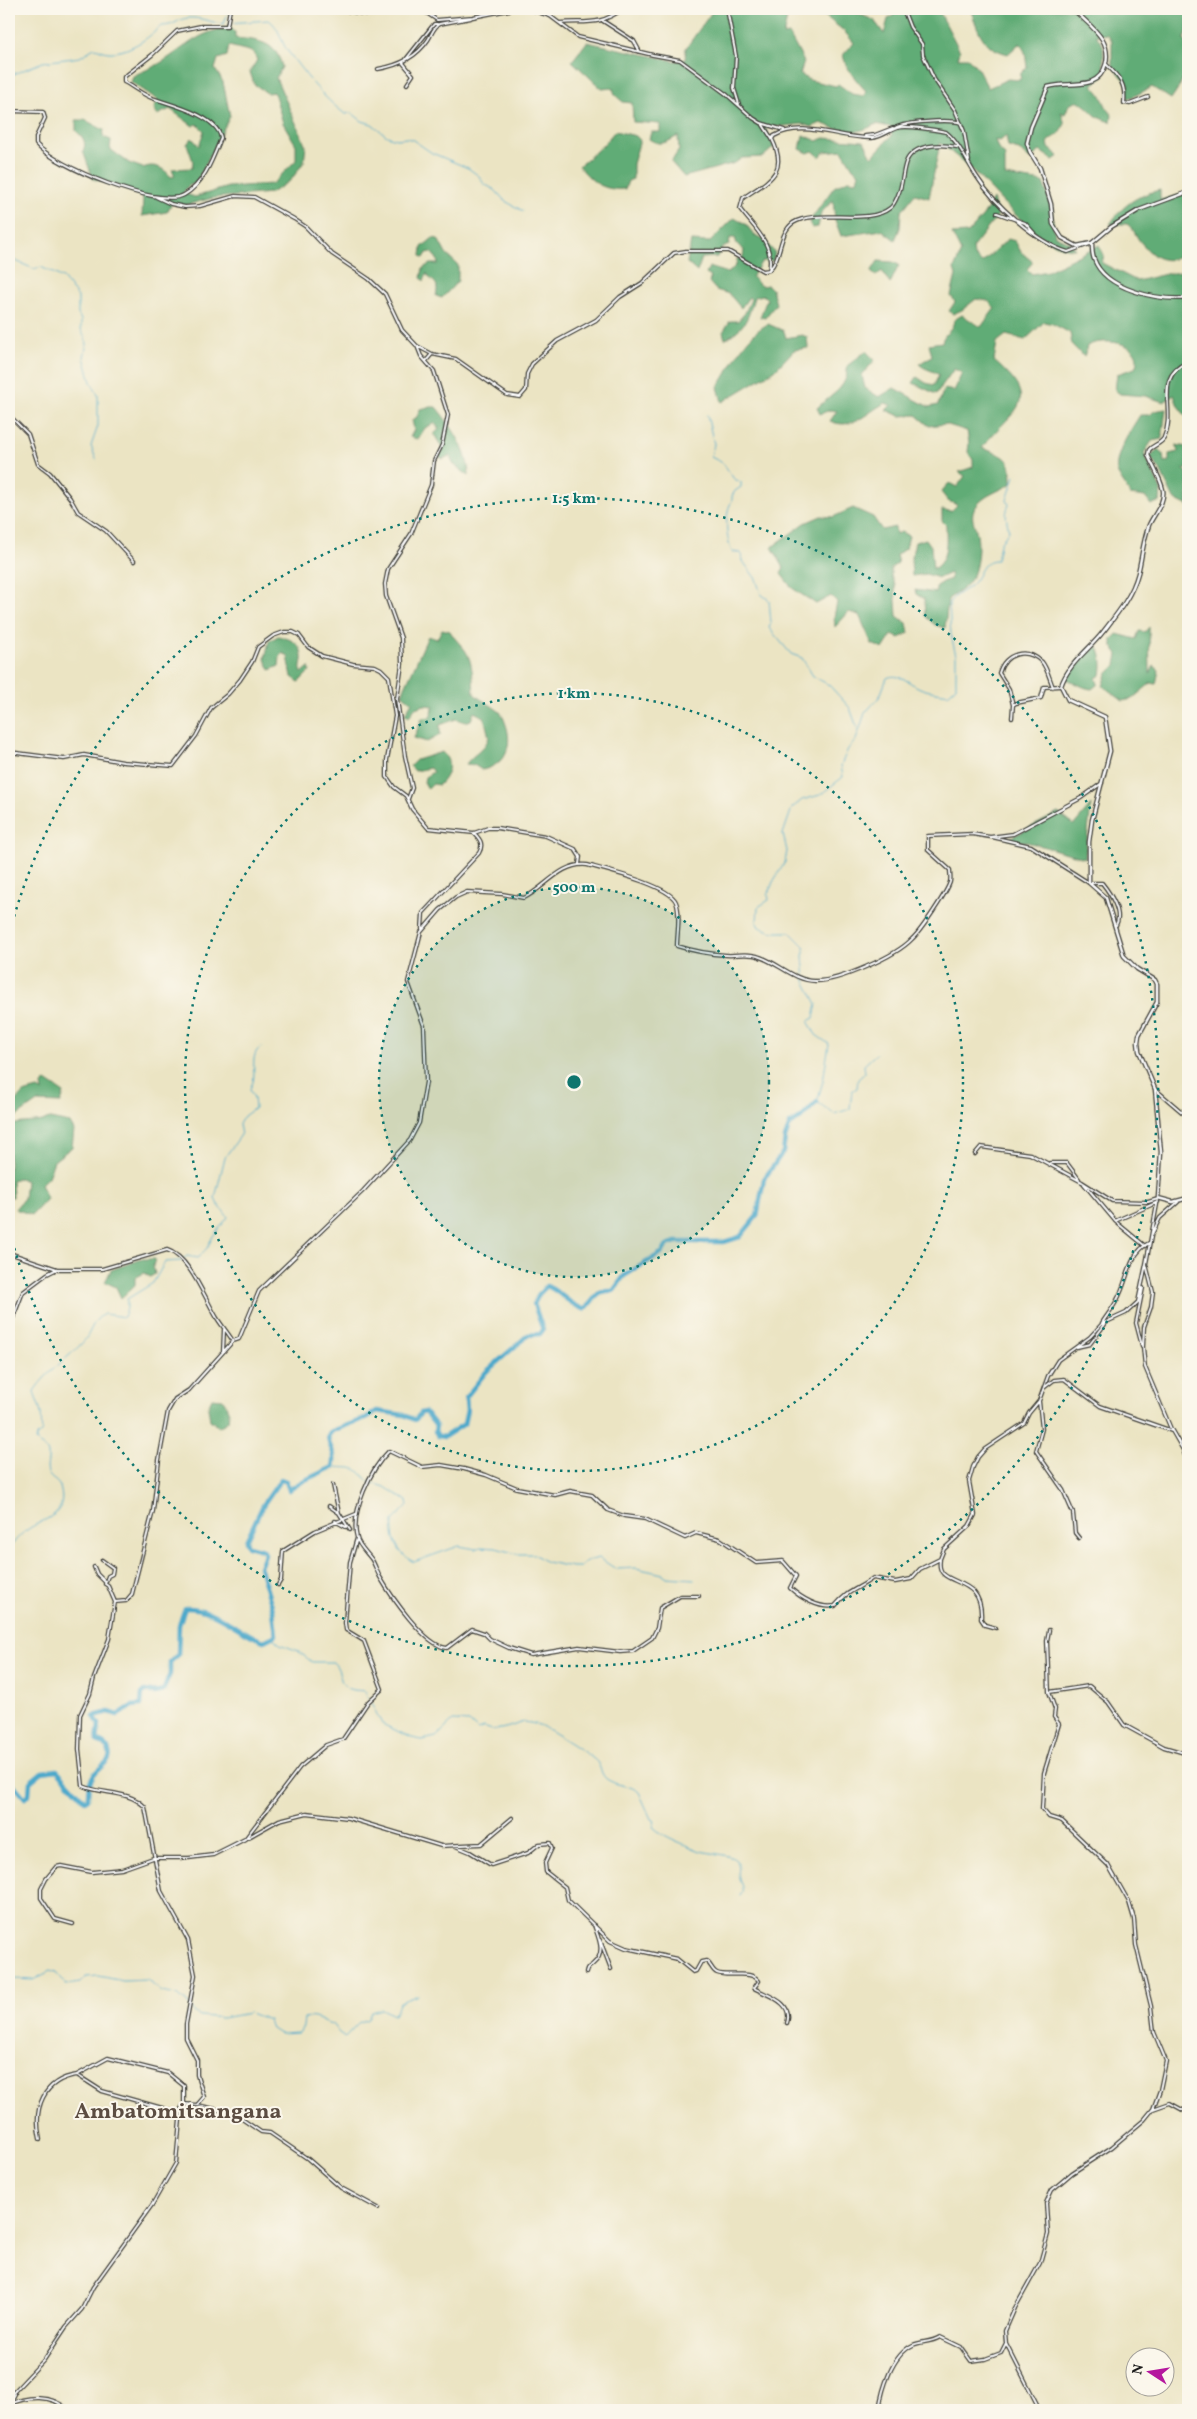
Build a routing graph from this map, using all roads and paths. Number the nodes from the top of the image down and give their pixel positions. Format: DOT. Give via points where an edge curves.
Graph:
graph roads {
  1 [pos="230,9"];
  2 [pos="337,9"];
  3 [pos="514,9"];
  4 [pos="546,9"];
  5 [pos="624,9"];
  6 [pos="726,9"];
  7 [pos="903,9"];
  8 [pos="1073,9"];
  9 [pos="550,16"];
  10 [pos="473,17"];
  11 [pos="604,21"];
  12 [pos="560,23"];
  13 [pos="439,24"];
  14 [pos="640,52"];
  15 [pos="403,63"];
  16 [pos="1106,64"];
  17 [pos="378,69"];
  18 [pos="407,84"];
  19 [pos="1148,97"];
  20 [pos="739,104"];
  21 [pos="9,111"];
  22 [pos="761,123"];
  23 [pos="961,123"];
  24 [pos="895,128"];
  25 [pos="785,130"];
  26 [pos="772,139"];
  27 [pos="957,147"];
  28 [pos="969,161"];
  29 [pos="1188,192"];
  30 [pos="156,197"];
  31 [pos="997,213"];
  32 [pos="1016,219"];
  33 [pos="1092,243"];
  34 [pos="769,270"];
  35 [pos="1188,298"];
  36 [pos="416,346"];
  37 [pos="432,354"];
  38 [pos="426,362"];
  39 [pos="1188,362"];
  40 [pos="9,415"];
  41 [pos="134,561"];
  42 [pos="1061,686"];
  43 [pos="1052,687"];
  44 [pos="1013,705"];
  45 [pos="1012,718"];
  46 [pos="9,752"];
  47 [pos="1102,783"];
  48 [pos="408,799"];
  49 [pos="474,833"];
  50 [pos="990,837"];
  51 [pos="579,864"];
  52 [pos="1089,883"];
  53 [pos="1116,926"];
  54 [pos="421,932"];
  55 [pos="1155,1089"];
  56 [pos="1188,1114"];
  57 [pos="975,1154"];
  58 [pos="1048,1163"];
  59 [pos="1082,1182"];
  60 [pos="1188,1198"];
  61 [pos="1158,1200"];
  62 [pos="1180,1200"];
  63 [pos="1115,1221"];
  64 [pos="1150,1238"];
  65 [pos="1150,1243"];
  66 [pos="1145,1246"];
  67 [pos="9,1254"];
  68 [pos="1146,1264"];
  69 [pos="57,1269"];
  70 [pos="1145,1269"];
  71 [pos="1143,1286"];
  72 [pos="1141,1290"];
  73 [pos="1138,1302"];
  74 [pos="1106,1323"];
  75 [pos="1102,1324"];
  76 [pos="224,1326"];
  77 [pos="233,1341"];
  78 [pos="1076,1347"];
  79 [pos="1142,1347"];
  80 [pos="223,1352"];
  81 [pos="9,1377"];
  82 [pos="1044,1387"];
  83 [pos="1039,1401"];
  84 [pos="9,1406"];
  85 [pos="1172,1431"];
  86 [pos="9,1438"];
  87 [pos="1188,1464"];
  88 [pos="333,1485"];
  89 [pos="329,1506"];
  90 [pos="339,1513"];
  91 [pos="356,1514"];
  92 [pos="343,1518"];
  93 [pos="335,1521"];
  94 [pos="350,1530"];
  95 [pos="357,1534"];
  96 [pos="356,1538"];
  97 [pos="1079,1538"];
  98 [pos="940,1559"];
  99 [pos="102,1560"];
  100 [pos="94,1567"];
  101 [pos="106,1582"];
  102 [pos="278,1585"];
  103 [pos="699,1596"];
  104 [pos="115,1602"];
  105 [pos="996,1628"];
  106 [pos="1049,1630"];
  107 [pos="1049,1692"];
  108 [pos="1188,1754"];
  109 [pos="512,1818"];
  110 [pos="245,1839"];
  111 [pos="453,1845"];
  112 [pos="153,1858"];
  113 [pos="593,1923"];
  114 [pos="73,1924"];
  115 [pos="600,1938"];
  116 [pos="611,1969"];
  117 [pos="586,1973"];
  118 [pos="786,2023"];
  119 [pos="77,2075"];
  120 [pos="184,2104"];
  121 [pos="197,2105"];
  122 [pos="1153,2109"];
  123 [pos="180,2113"];
  124 [pos="1188,2113"];
  125 [pos="40,2139"];
  126 [pos="378,2208"];
  127 [pos="1006,2343"];
  128 [pos="16,2392"];
  129 [pos="9,2397"];
  130 [pos="9,2405"];
  131 [pos="68,2410"];
  132 [pos="95,2410"];
  133 [pos="104,2410"];
  134 [pos="879,2410"];
  135 [pos="1040,2410"];
  1 -- 30 [label="street" via="227,26 201,26 177,31 124,77 124,82 154,99 189,110 220,132 221,138 205,173 193,188 179,196"];
  2 -- 10 [label="street" via="365,14 389,9 425,12 437,20"];
  3 -- 9 [label="street"];
  3 -- 10 [label="street"];
  4 -- 9 [label="street"];
  5 -- 11 [label="street"];
  6 -- 20 [label="street" via="736,56 734,88"];
  7 -- 23 [label="street" via="922,44 934,79"];
  8 -- 16 [label="street" via="1102,38 1107,54"];
  9 -- 12 [label="street"];
  10 -- 13 [label="street" via="466,21"];
  11 -- 12 [label="street"];
  11 -- 14 [label="street" via="634,41"];
  12 -- 14 [label="street" via="578,37"];
  13 -- 15 [label="street" via="416,54"];
  13 -- 15 [label="street" via="434,24"];
  14 -- 20 [label="street" via="680,60"];
  15 -- 17 [label="street"];
  15 -- 18 [label="street" via="413,75"];
  16 -- 19 [label="street" via="1124,87 1124,104"];
  16 -- 33 [label="street" via="1103,73 1092,81 1048,87 1027,139 1048,193 1055,230 1074,245"];
  20 -- 22 [label="street"];
  21 -- 30 [label="street" via="43,112 45,118 36,144 51,155 103,181"];
  22 -- 25 [label="street"];
  22 -- 26 [label="street"];
  23 -- 24 [label="street" via="942,120 901,124"];
  23 -- 28 [label="street" via="968,144"];
  24 -- 25 [label="street" via="877,138"];
  24 -- 27 [label="street" via="946,132"];
  25 -- 26 [label="street"];
  26 -- 34 [label="street" via="779,154 778,171 743,198 740,209 762,235"];
  27 -- 28 [label="street"];
  27 -- 34 [label="street" via="935,145 911,155 906,163 902,187 892,208 884,212 808,218 794,223"];
  28 -- 32 [label="street" via="977,177"];
  29 -- 33 [label="street" via="1139,210"];
  30 -- 36 [label="street" via="185,207 235,196 254,197 282,211 306,227 332,254 385,294 402,330"];
  31 -- 32 [label="street"];
  32 -- 33 [label="street" via="1035,235 1068,252"];
  33 -- 35 [label="street" via="1093,258 1116,284 1156,296"];
  34 -- 37 [label="street" via="763,271 728,251 686,250 674,253 596,320 557,341 532,364 526,390 520,397 507,395 456,359"];
  36 -- 37 [label="street"];
  36 -- 38 [label="street"];
  37 -- 38 [label="street"];
  38 -- 48 [label="street" via="434,371 448,414 442,445 434,461 431,485 411,534 388,569 385,584 401,638 402,664 397,699 412,788"];
  39 -- 42 [label="street" via="1177,369 1168,381 1166,388 1170,406 1167,428 1163,441 1149,450 1148,455 1163,490 1162,502 1147,532 1133,588 1101,634 1065,673"];
  40 -- 41 [label="street" via="28,434 38,464 50,473 78,512 106,531"];
  42 -- 43 [label="street"];
  42 -- 47 [label="street" via="1068,700 1105,717 1110,751"];
  43 -- 44 [label="street" via="1044,687 1042,698"];
  43 -- 44 [label="street" via="1043,663 1025,653 1011,656 999,673"];
  44 -- 45 [label="street"];
  46 -- 48 [label="street" via="64,759 84,754 123,762 173,766 196,736 211,708 240,680 258,647 273,636 293,632 322,656 375,666 389,677 396,716 387,778"];
  47 -- 50 [label="street" via="1081,798 1013,834"];
  47 -- 52 [label="street" via="1089,842"];
  48 -- 49 [label="street" via="428,828"];
  49 -- 51 [label="street" via="488,828 546,836 575,849 580,856"];
  49 -- 54 [label="street" via="482,848 423,913"];
  50 -- 51 [label="street" via="972,834 928,836 928,850 950,870 950,882 915,937 876,962 815,981 804,979 757,956 728,956 677,946 678,905 674,898 644,881"];
  50 -- 52 [label="street" via="1031,846"];
  51 -- 54 [label="street" via="562,871 524,898 467,892 456,897"];
  52 -- 53 [label="street" via="1106,898"];
  52 -- 53 [label="street" via="1098,882 1106,888 1117,910 1119,920"];
  53 -- 55 [label="street" via="1124,956 1157,984 1157,1002 1138,1042"];
  54 -- 77 [label="street" via="408,982 424,1026 426,1082 419,1123 410,1140 363,1191 259,1291 239,1339"];
  55 -- 56 [label="street" via="1183,1114"];
  55 -- 61 [label="street" via="1161,1152"];
  57 -- 58 [label="street" via="982,1147 1030,1154"];
  58 -- 59 [label="street"];
  58 -- 59 [label="street" via="1067,1162"];
  59 -- 61 [label="street" via="1112,1201"];
  59 -- 63 [label="street"];
  60 -- 62 [label="street"];
  61 -- 62 [label="street"];
  61 -- 63 [label="street"];
  61 -- 64 [label="street"];
  62 -- 64 [label="street" via="1160,1218"];
  63 -- 66 [label="street"];
  64 -- 65 [label="street"];
  65 -- 66 [label="street"];
  65 -- 68 [label="street"];
  66 -- 75 [label="street" via="1128,1270 1118,1299"];
  67 -- 69 [label="street"];
  68 -- 70 [label="street"];
  68 -- 79 [label="street" via="1153,1292"];
  69 -- 76 [label="street" via="102,1269 167,1250 184,1263"];
  69 -- 81 [label="street" via="23,1292 10,1326"];
  70 -- 71 [label="street"];
  70 -- 72 [label="street"];
  71 -- 72 [label="street"];
  71 -- 73 [label="street"];
  72 -- 73 [label="street"];
  73 -- 74 [label="street"];
  73 -- 79 [label="street" via="1136,1328"];
  74 -- 75 [label="street"];
  74 -- 78 [label="street" via="1090,1344"];
  75 -- 78 [label="street"];
  76 -- 77 [label="street"];
  76 -- 80 [label="street"];
  77 -- 80 [label="street"];
  78 -- 82 [label="street" via="1058,1360"];
  79 -- 85 [label="street" via="1145,1367"];
  80 -- 104 [label="street" via="189,1390 175,1399 168,1411 153,1512 132,1594 126,1601"];
  82 -- 83 [label="street"];
  82 -- 85 [label="street" via="1054,1380 1064,1379 1100,1406"];
  83 -- 97 [label="street" via="1042,1429 1036,1452 1063,1490"];
  83 -- 98 [label="street" via="1024,1423 978,1457 969,1481 975,1515 969,1526 944,1549"];
  84 -- 86 [label="street" via="12,1423"];
  85 -- 87 [label="street"];
  88 -- 90 [label="street"];
  89 -- 90 [label="street"];
  90 -- 92 [label="street"];
  91 -- 92 [label="street"];
  91 -- 95 [label="street"];
  91 -- 98 [label="street" via="369,1479 389,1451 422,1467 441,1465 464,1469 486,1474 517,1488 555,1495 570,1491 592,1495 608,1510 645,1519 685,1538 696,1533 720,1539 756,1563 783,1561 796,1576 790,1588 801,1598 827,1606 835,1606 846,1593 873,1578 905,1582 920,1568"];
  92 -- 93 [label="street"];
  92 -- 94 [label="street"];
  93 -- 94 [label="street"];
  93 -- 102 [label="street" via="283,1551"];
  94 -- 95 [label="street"];
  95 -- 96 [label="street"];
  96 -- 103 [label="street" via="398,1603 424,1635 442,1648 447,1648 472,1629 532,1655 579,1647 632,1651 652,1638 660,1608 680,1596"];
  96 -- 110 [label="street" via="350,1562 346,1630 364,1641 382,1690 368,1702 343,1739 326,1745 300,1767"];
  98 -- 105 [label="street" via="941,1570 948,1577 975,1591 982,1606 981,1620 985,1625"];
  99 -- 101 [label="street" via="112,1568"];
  100 -- 101 [label="street"];
  101 -- 104 [label="street"];
  104 -- 112 [label="street" via="108,1638 80,1715 80,1768 83,1786 116,1792 146,1807"];
  106 -- 107 [label="street"];
  107 -- 108 [label="street" via="1089,1686 1108,1702 1124,1725 1164,1747"];
  107 -- 122 [label="street" via="1054,1717 1059,1724 1044,1772 1042,1808 1049,1817 1062,1821 1108,1866 1129,1902 1154,2032 1166,2061"];
  109 -- 111 [label="street" via="481,1844"];
  110 -- 111 [label="street" via="280,1820 307,1813 348,1818 435,1844"];
  110 -- 112 [label="street" via="213,1855"];
  111 -- 113 [label="street" via="491,1865 528,1853 538,1844 550,1843 552,1848 545,1863 546,1872 566,1887 568,1900"];
  112 -- 114 [label="street" via="122,1869 92,1872 56,1867 46,1879 41,1898 54,1919"];
  112 -- 121 [label="street" via="161,1891 188,1940 195,1975 186,2038 197,2060 197,2075 204,2097"];
  113 -- 115 [label="street"];
  113 -- 118 [label="street" via="616,1945 677,1959 692,1972 706,1961 716,1973 730,1976 747,1974 757,1978 759,1981 754,1988 776,1998 788,2012"];
  115 -- 116 [label="street"];
  115 -- 117 [label="street" via="599,1957"];
  119 -- 120 [label="street" via="108,2058 153,2068 168,2073 184,2086"];
  119 -- 123 [label="street" via="102,2092"];
  119 -- 125 [label="street" via="62,2080 41,2097 36,2118"];
  120 -- 121 [label="street"];
  120 -- 123 [label="street"];
  121 -- 126 [label="street" via="233,2113 261,2132 270,2133 313,2162 341,2188"];
  122 -- 124 [label="street" via="1170,2103"];
  122 -- 127 [label="street" via="1112,2147 1052,2190 1046,2203 1048,2234 1040,2263 1005,2331"];
  123 -- 128 [label="street" via="176,2163 152,2205 93,2287 82,2309"];
  127 -- 134 [label="street" via="1001,2353 971,2360 961,2347 940,2337 914,2344 889,2373"];
  127 -- 135 [label="street"];
  128 -- 129 [label="street"];
  128 -- 130 [label="street"];
  130 -- 131 [label="street" via="29,2398 54,2401"];
  132 -- 133 [label="street"];
}
